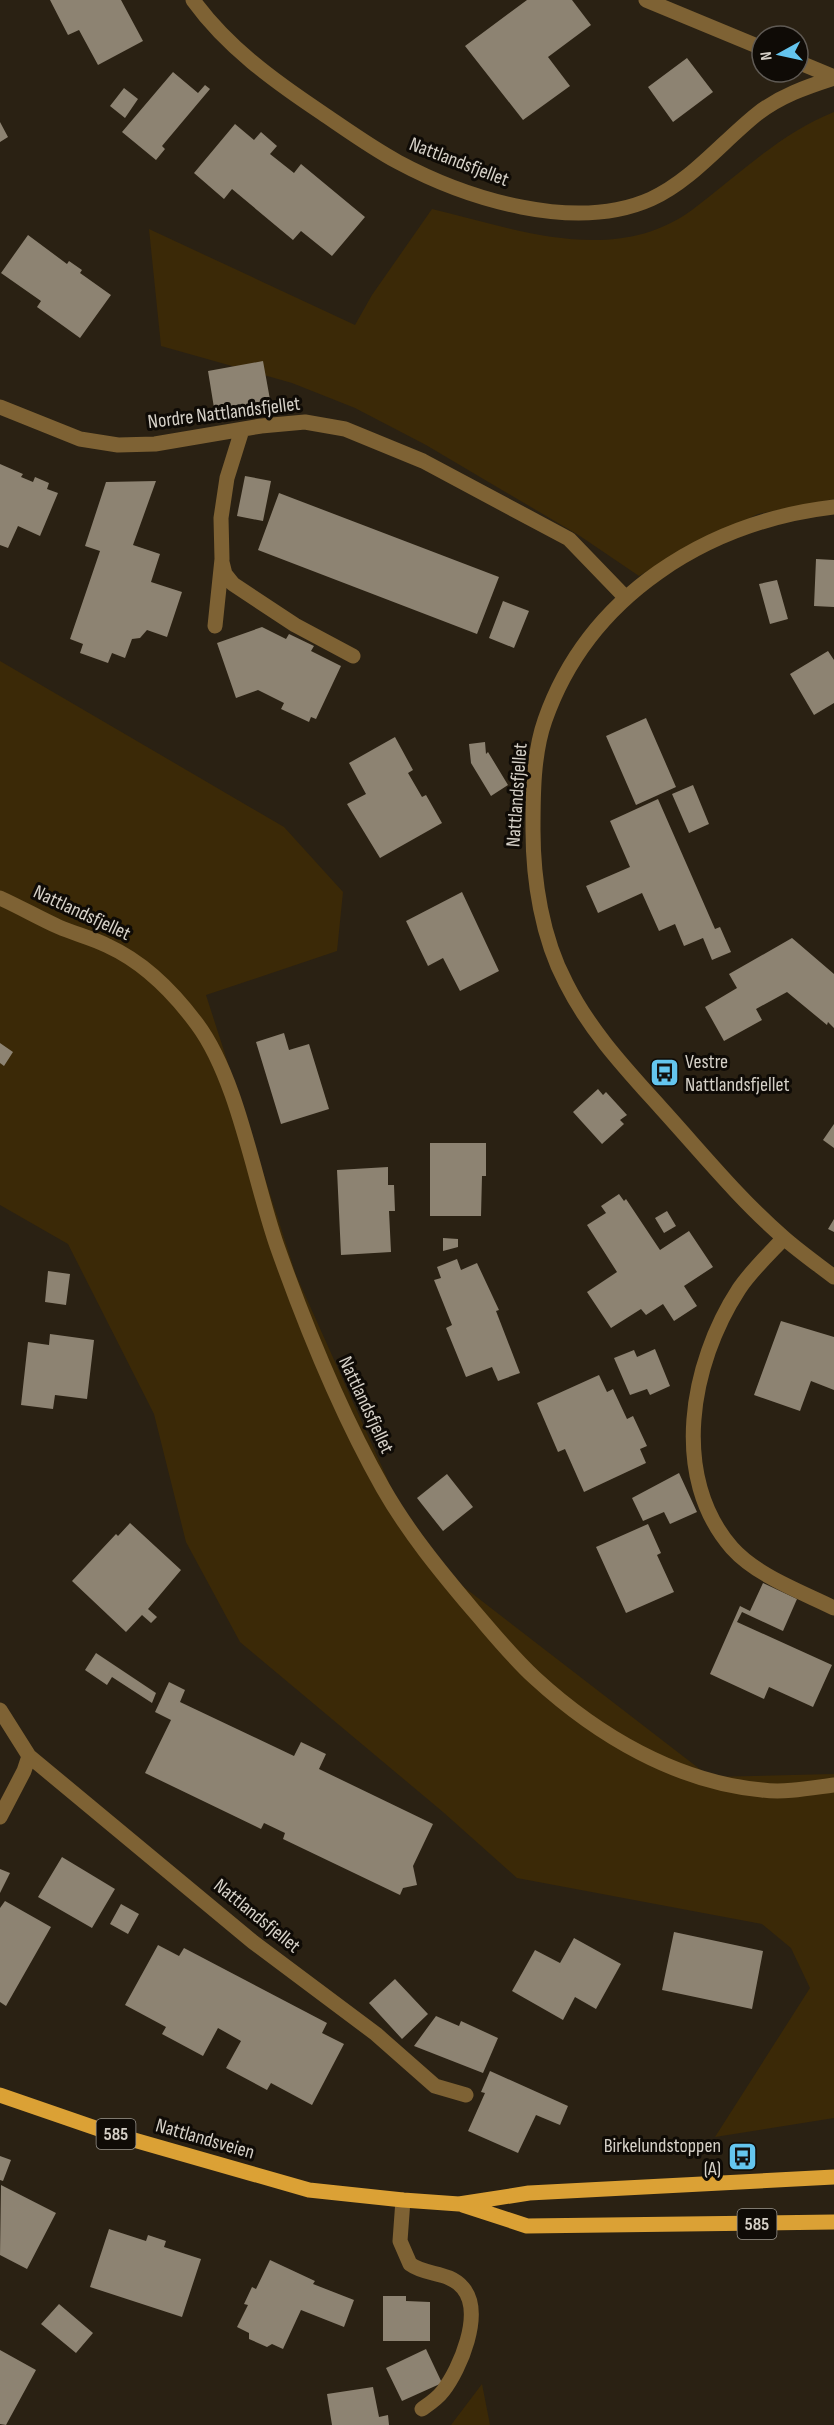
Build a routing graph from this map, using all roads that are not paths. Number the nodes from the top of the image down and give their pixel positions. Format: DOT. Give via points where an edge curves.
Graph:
graph roads {
  1 [pos="193,0"];
  2 [pos="646,0"];
  3 [pos="750,43"];
  4 [pos="810,68"];
  5 [pos="834,78"];
  6 [pos="0,407"];
  7 [pos="242,430"];
  8 [pos="834,507"];
  9 [pos="222,559"];
  10 [pos="625,597"];
  11 [pos="215,626"];
  12 [pos="353,656"];
  13 [pos="0,897"];
  14 [pos="784,1238"];
  15 [pos="834,1277"];
  16 [pos="834,1608"];
  17 [pos="0,1710"];
  18 [pos="29,1756"];
  19 [pos="834,1785"];
  20 [pos="0,1817"];
  21 [pos="0,2095"];
  22 [pos="466,2095"];
  23 [pos="834,2177"];
  24 [pos="402,2200"];
  25 [pos="459,2204"];
  26 [pos="834,2222"];
  27 [pos="422,2409"];
  1 -- 5 [label="street, Nattlandsfjellet" via="241,53 285,88 398,162 447,185 505,203 550,211 580,213 651,199 680,181 758,113 793,91"];
  2 -- 3 [label="street"];
  4 -- 5 [label="street, Nattlandsfjellet"];
  6 -- 7 [label="street, Nordre Nattlandsfjellet" via="80,439 118,445 155,444"];
  7 -- 9 [label="street" via="227,478 221,518"];
  7 -- 10 [label="street, Nordre Nattlandsfjellet" via="305,422 345,429 423,460 569,539"];
  8 -- 10 [label="street, Nattlandsfjellet" via="770,518 731,531 681,556"];
  9 -- 11 [label="street"];
  9 -- 12 [label="street" via="225,574 233,584 295,625"];
  10 -- 14 [label="street, Nattlandsfjellet" via="580,652 545,721 537,764 533,854 546,929 564,981 611,1052"];
  13 -- 19 [label="street, Nattlandsfjellet" via="59,927 109,946 135,962 160,982 198,1025 222,1070 300,1306 365,1453 430,1559 510,1652 536,1679 579,1713 656,1761 698,1778 765,1791"];
  14 -- 15 [label="street, Nattlandsfjellet"];
  14 -- 16 [label="street" via="739,1288 716,1331 700,1384 693,1449 707,1513 734,1550 762,1570"];
  17 -- 18 [label="street, Nattlandsfjellet"];
  18 -- 20 [label="street"];
  18 -- 22 [label="street, Nattlandsfjellet" via="253,1942 376,2034 435,2086"];
  21 -- 24 [label="main road, Nattlandsveien / 585" via="113,2134 309,2190"];
  23 -- 25 [label="main road, Nattlandsveien / 585" via="529,2193"];
  24 -- 25 [label="main road, Nattlandsveien / 585"];
  24 -- 27 [label="street" via="400,2241 410,2264 455,2280 465,2290 471,2305 467,2343 459,2363 443,2391"];
  25 -- 26 [label="main road, Nattlandsveien / 585" via="527,2226"];
}
